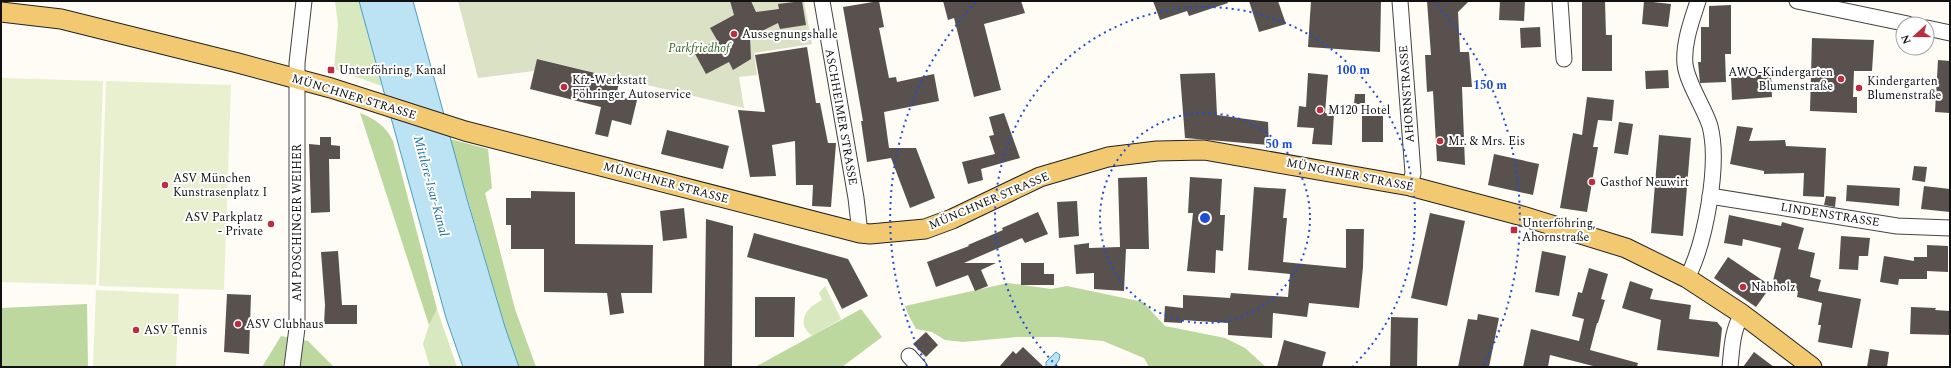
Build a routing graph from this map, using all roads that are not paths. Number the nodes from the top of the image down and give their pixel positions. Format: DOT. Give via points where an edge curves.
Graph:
graph roads {
  1 [pos="304,1"];
  2 [pos="822,1"];
  3 [pos="1400,1"];
  4 [pos="1560,1"];
  5 [pos="1698,1"];
  6 [pos="1800,1"];
  7 [pos="1,12"];
  8 [pos="1895,21"];
  9 [pos="1935,30"];
  10 [pos="1950,33"];
  11 [pos="1564,59"];
  12 [pos="297,79"];
  13 [pos="1410,186"];
  14 [pos="1710,196"];
  15 [pos="1950,228"];
  16 [pos="860,233"];
  17 [pos="1687,278"];
  18 [pos="1742,314"];
  19 [pos="292,367"];
  20 [pos="1730,367"];
  21 [pos="1812,367"];
  1 -- 12 [label="street, AM POSCHINGER WEIHER"];
  2 -- 16 [label="street, ASCHHEIMER STRASSE"];
  3 -- 13 [label="street, AHORNSTRASSE" via="1413,174"];
  4 -- 11 [label="street"];
  5 -- 14 [label="street" via="1685,64 1710,127 1713,148"];
  6 -- 8 [label="street"];
  7 -- 12 [label="main road, MÜNCHNER STRASSE" via="62,19"];
  9 -- 10 [label="street"];
  12 -- 16 [label="main road, MÜNCHNER STRASSE" via="465,131"];
  12 -- 19 [label="street, AM POSCHINGER WEIHER" via="297,328"];
  13 -- 16 [label="main road, MÜNCHNER STRASSE" via="1204,150 1157,151 1112,156 1040,177 952,219 925,229 877,234"];
  13 -- 17 [label="main road, MÜNCHNER STRASSE" via="1519,215 1626,248"];
  14 -- 15 [label="street, LINDENSTRASSE" via="1897,226"];
  14 -- 17 [label="street" via="1701,240"];
  17 -- 18 [label="main road, MÜNCHNER STRASSE"];
  18 -- 20 [label="street" via="1733,338"];
  18 -- 21 [label="main road, MÜNCHNER STRASSE"];
}
